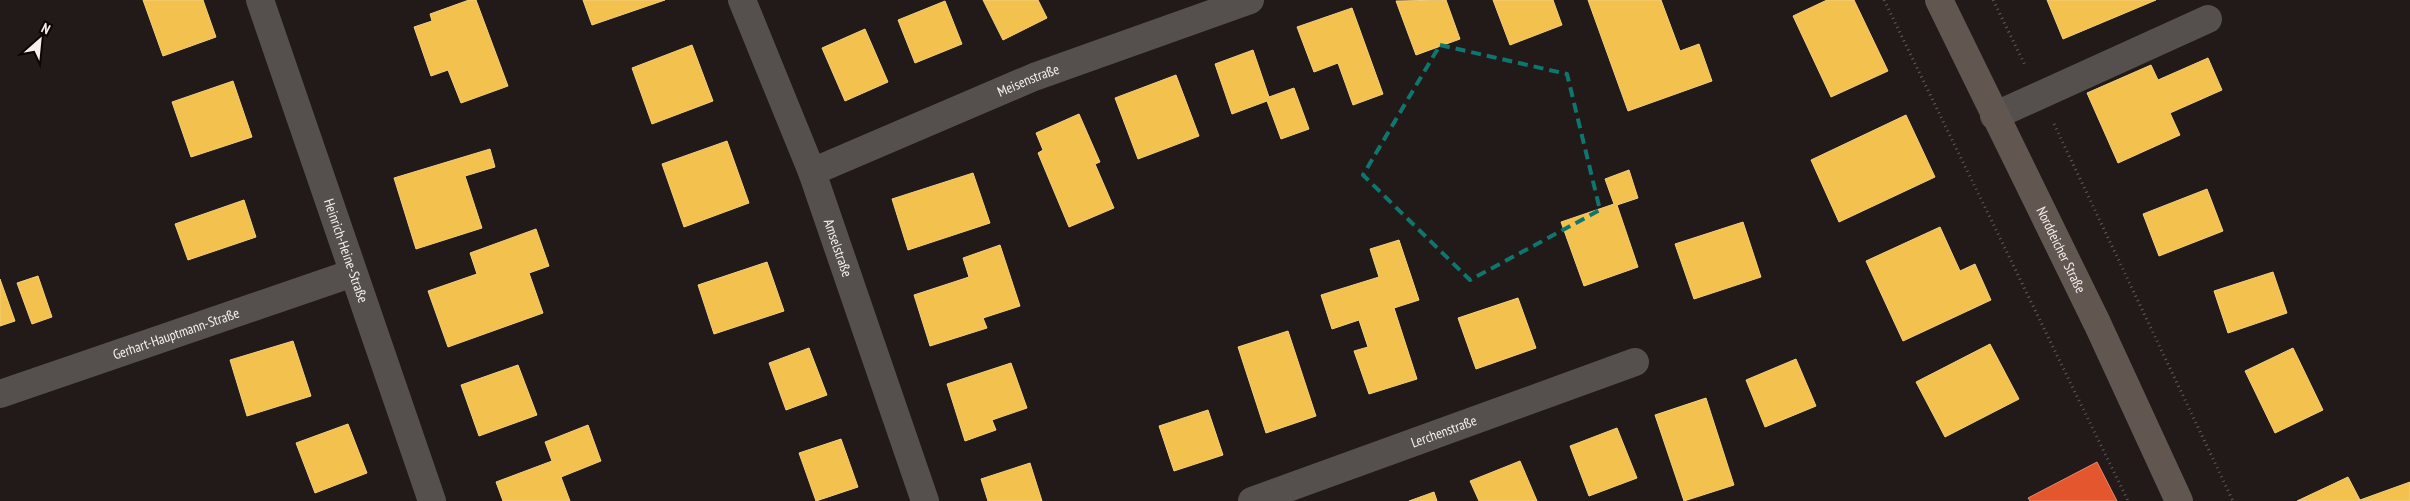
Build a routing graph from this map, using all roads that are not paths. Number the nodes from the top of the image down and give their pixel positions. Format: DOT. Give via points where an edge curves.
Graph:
graph roads {
  1 [pos="260,0"];
  2 [pos="742,0"];
  3 [pos="1250,0"];
  4 [pos="1939,0"];
  5 [pos="2208,19"];
  6 [pos="1994,116"];
  7 [pos="812,172"];
  8 [pos="353,273"];
  9 [pos="1635,362"];
  10 [pos="0,394"];
  11 [pos="432,501"];
  12 [pos="925,501"];
  13 [pos="1252,501"];
  14 [pos="2179,501"];
  1 -- 8 [label="street, Heinrich-Heine-Straße"];
  2 -- 7 [label="street, Amselstraße"];
  3 -- 7 [label="street, Meisenstraße" via="1034,77"];
  4 -- 6 [label="main road, Norddeicher Straße"];
  5 -- 6 [label="street"];
  6 -- 14 [label="main road, Norddeicher Straße" via="2097,323"];
  7 -- 12 [label="street, Amselstraße"];
  8 -- 10 [label="street, Gerhart-Hauptmann-Straße"];
  8 -- 11 [label="street, Heinrich-Heine-Straße"];
  9 -- 13 [label="street, Lerchenstraße"];
}
